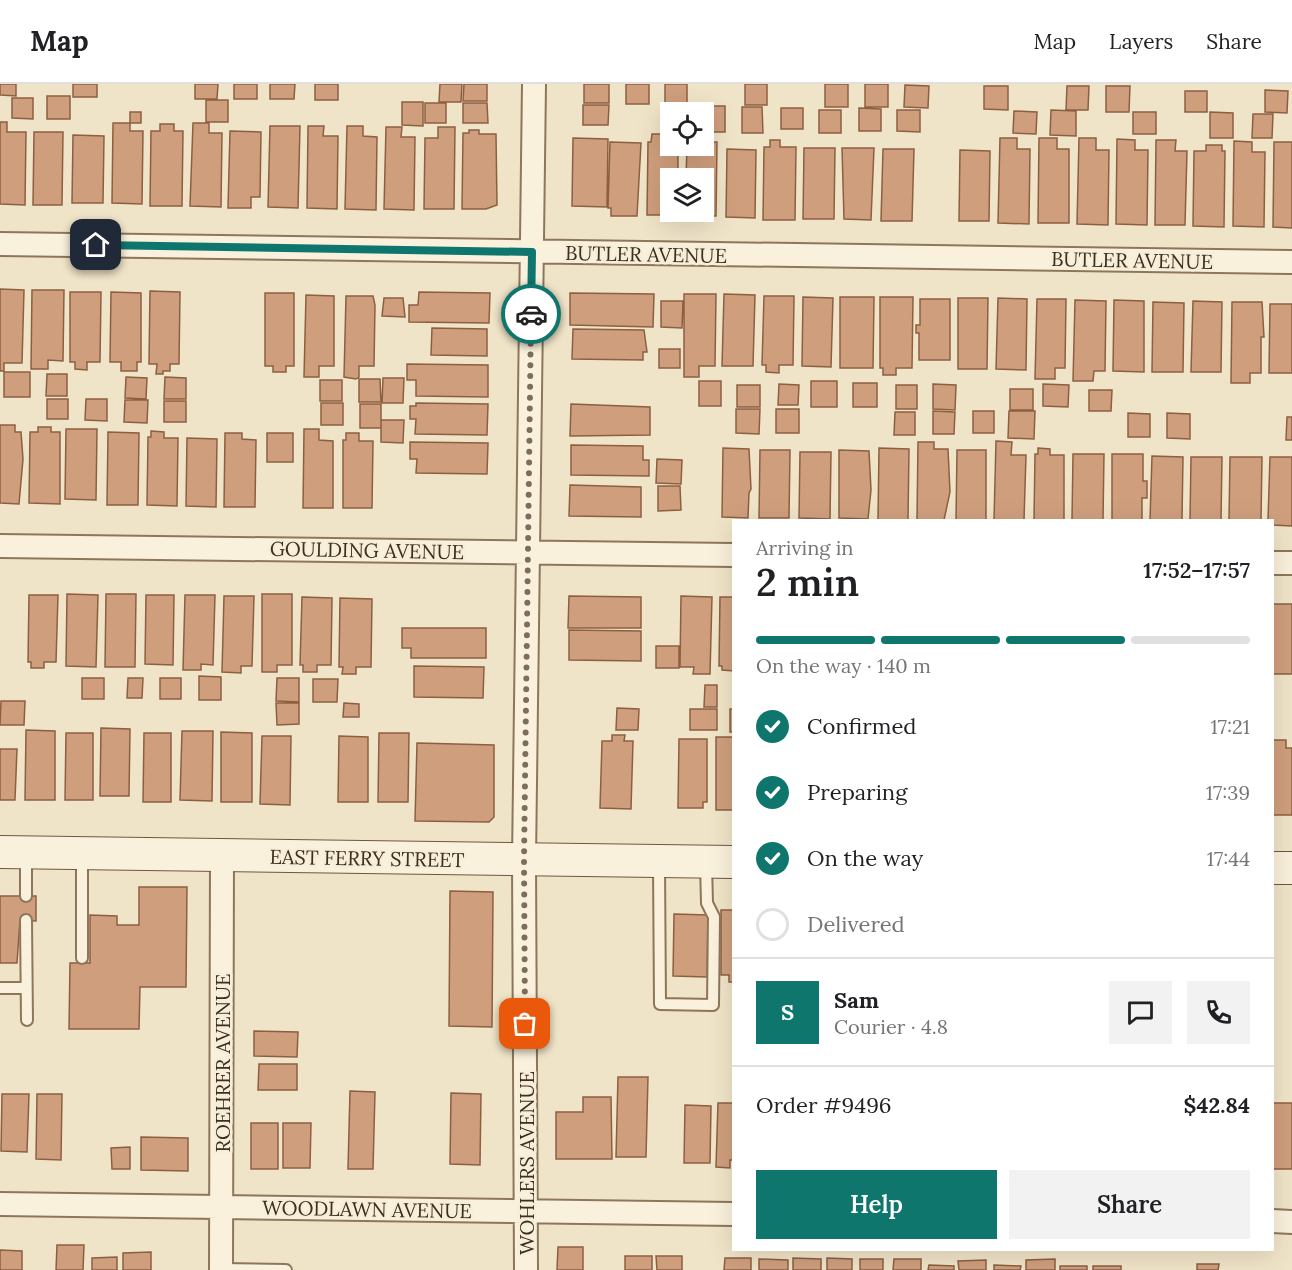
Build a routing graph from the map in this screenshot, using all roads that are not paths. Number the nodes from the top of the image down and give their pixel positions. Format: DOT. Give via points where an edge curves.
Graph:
graph roads {
  1 [pos="534,84"];
  2 [pos="0,244"];
  3 [pos="532,252"];
  4 [pos="1292,262"];
  5 [pos="0,546"];
  6 [pos="528,552"];
  7 [pos="732,555"];
  8 [pos="1274,562"];
  9 [pos="1292,563"];
  10 [pos="13,852"];
  11 [pos="82,853"];
  12 [pos="222,855"];
  13 [pos="524,860"];
  14 [pos="659,861"];
  15 [pos="720,862"];
  16 [pos="1274,868"];
  17 [pos="1292,868"];
  18 [pos="26,896"];
  19 [pos="26,920"];
  20 [pos="82,958"];
  21 [pos="0,988"];
  22 [pos="26,988"];
  23 [pos="27,1020"];
  24 [pos="0,1204"];
  25 [pos="222,1207"];
  26 [pos="526,1212"];
  27 [pos="732,1214"];
  28 [pos="1274,1221"];
  29 [pos="1292,1222"];
  30 [pos="221,1269"];
  31 [pos="286,1270"];
  32 [pos="526,1270"];
  1 -- 3 [label="street, WOHLERS AVENUE"];
  2 -- 3 [label="street, BUTLER AVENUE"];
  3 -- 4 [label="street, BUTLER AVENUE"];
  3 -- 6 [label="street, WOHLERS AVENUE"];
  5 -- 6 [label="street, GOULDING AVENUE"];
  6 -- 7 [label="street, GOULDING AVENUE"];
  6 -- 13 [label="street, WOHLERS AVENUE"];
  8 -- 9 [label="street"];
  10 -- 11 [label="street, EAST FERRY STREET"];
  10 -- 18 [label="lane"];
  11 -- 12 [label="street, EAST FERRY STREET"];
  11 -- 20 [label="lane"];
  12 -- 13 [label="street, EAST FERRY STREET"];
  12 -- 25 [label="street, ROEHRER AVENUE"];
  13 -- 14 [label="street, EAST FERRY STREET"];
  13 -- 26 [label="street, WOHLERS AVENUE"];
  14 -- 15 [label="street, EAST FERRY STREET"];
  14 -- 15 [label="lane" via="660,1004 713,1005 714,917 707,903"];
  16 -- 17 [label="street"];
  19 -- 22 [label="lane"];
  21 -- 22 [label="lane"];
  22 -- 23 [label="lane"];
  24 -- 25 [label="street, WOODLAWN AVENUE"];
  25 -- 26 [label="street, WOODLAWN AVENUE"];
  25 -- 30 [label="street, ROEHRER AVENUE"];
  26 -- 27 [label="street, WOODLAWN AVENUE"];
  26 -- 32 [label="street, WOHLERS AVENUE"];
  28 -- 29 [label="street"];
  30 -- 31 [label="lane"];
}
